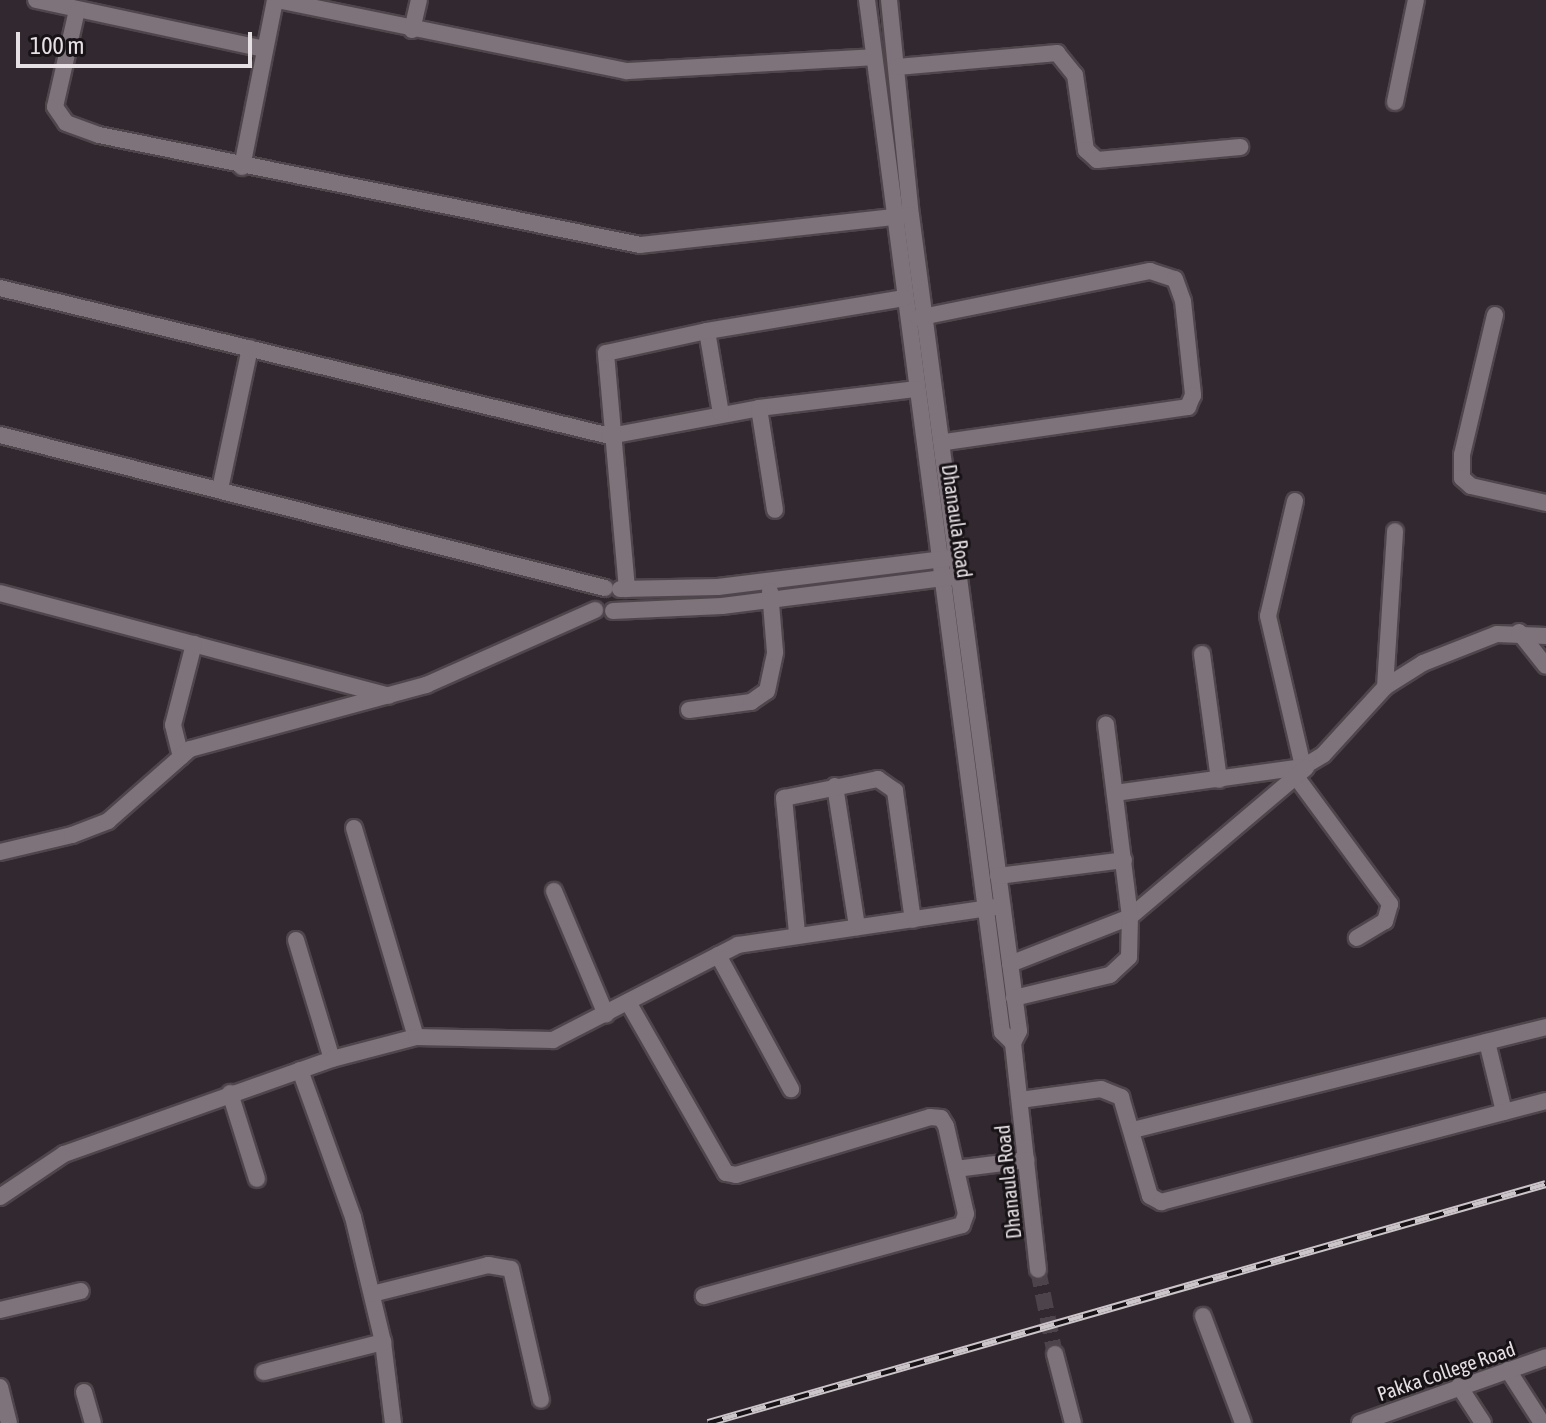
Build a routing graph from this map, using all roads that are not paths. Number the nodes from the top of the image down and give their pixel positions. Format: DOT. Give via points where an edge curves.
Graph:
graph roads {
  1 [pos="36,0"];
  2 [pos="276,0"];
  3 [pos="419,0"];
  4 [pos="867,0"];
  5 [pos="889,0"];
  6 [pos="1416,0"];
  7 [pos="77,10"];
  8 [pos="412,30"];
  9 [pos="264,49"];
  10 [pos="874,57"];
  11 [pos="897,67"];
  12 [pos="1395,102"];
  13 [pos="1240,147"];
  14 [pos="242,167"];
  15 [pos="911,215"];
  16 [pos="893,217"];
  17 [pos="0,288"];
  18 [pos="904,298"];
  19 [pos="1495,315"];
  20 [pos="926,316"];
  21 [pos="907,320"];
  22 [pos="707,331"];
  23 [pos="250,348"];
  24 [pos="917,389"];
  25 [pos="759,408"];
  26 [pos="721,414"];
  27 [pos="0,435"];
  28 [pos="610,436"];
  29 [pos="945,442"];
  30 [pos="220,489"];
  31 [pos="1295,501"];
  32 [pos="1546,503"];
  33 [pos="775,510"];
  34 [pos="1395,531"];
  35 [pos="960,556"];
  36 [pos="942,559"];
  37 [pos="962,576"];
  38 [pos="945,579"];
  39 [pos="769,581"];
  40 [pos="614,589"];
  41 [pos="0,593"];
  42 [pos="770,601"];
  43 [pos="595,610"];
  44 [pos="613,611"];
  45 [pos="1519,632"];
  46 [pos="1546,636"];
  47 [pos="194,644"];
  48 [pos="1202,654"];
  49 [pos="1546,666"];
  50 [pos="1385,687"];
  51 [pos="389,696"];
  52 [pos="689,710"];
  53 [pos="1106,724"];
  54 [pos="181,757"];
  55 [pos="1302,771"];
  56 [pos="1219,780"];
  57 [pos="835,786"];
  58 [pos="1115,793"];
  59 [pos="354,828"];
  60 [pos="0,852"];
  61 [pos="1124,860"];
  62 [pos="998,876"];
  63 [pos="554,891"];
  64 [pos="994,908"];
  65 [pos="1130,917"];
  66 [pos="913,920"];
  67 [pos="857,927"];
  68 [pos="797,933"];
  69 [pos="1357,938"];
  70 [pos="296,940"];
  71 [pos="718,955"];
  72 [pos="1010,964"];
  73 [pos="1014,998"];
  74 [pos="628,1002"];
  75 [pos="606,1015"];
  76 [pos="1546,1027"];
  77 [pos="416,1037"];
  78 [pos="1487,1042"];
  79 [pos="1013,1043"];
  80 [pos="332,1059"];
  81 [pos="300,1070"];
  82 [pos="791,1089"];
  83 [pos="230,1093"];
  84 [pos="1020,1100"];
  85 [pos="1546,1101"];
  86 [pos="1504,1112"];
  87 [pos="1133,1130"];
  88 [pos="1026,1160"];
  89 [pos="956,1169"];
  90 [pos="257,1179"];
  91 [pos="1,1194"];
  92 [pos="1038,1270"];
  93 [pos="81,1291"];
  94 [pos="372,1294"];
  95 [pos="704,1296"];
  96 [pos="0,1310"];
  97 [pos="1203,1316"];
  98 [pos="383,1342"];
  99 [pos="1055,1354"];
  100 [pos="1546,1357"];
  101 [pos="1508,1370"];
  102 [pos="264,1372"];
  103 [pos="1459,1386"];
  104 [pos="0,1387"];
  105 [pos="84,1392"];
  106 [pos="541,1400"];
  107 [pos="1384,1419"];
  108 [pos="9,1423"];
  109 [pos="93,1423"];
  110 [pos="393,1423"];
  111 [pos="1073,1423"];
  112 [pos="1243,1423"];
  113 [pos="1360,1423"];
  114 [pos="1483,1423"];
  115 [pos="1542,1423"];
  1 -- 7 [label="street"];
  2 -- 8 [label="street"];
  2 -- 9 [label="street"];
  3 -- 8 [label="street"];
  4 -- 10 [label="street, Dhanaula Road"];
  5 -- 11 [label="street, Dhanaula Road"];
  6 -- 12 [label="street"];
  7 -- 9 [label="street"];
  7 -- 14 [label="street" via="55,95 61,119 99,135"];
  8 -- 10 [label="street" via="627,71"];
  9 -- 14 [label="street"];
  10 -- 16 [label="street, Dhanaula Road"];
  11 -- 13 [label="street" via="1057,53 1075,75 1086,150 1097,160"];
  11 -- 15 [label="street, Dhanaula Road"];
  14 -- 16 [label="street" via="640,245"];
  15 -- 16 [label="street"];
  15 -- 20 [label="street, Dhanaula Road"];
  16 -- 18 [label="street, Dhanaula Road"];
  17 -- 23 [label="street"];
  18 -- 21 [label="street, Dhanaula Road"];
  18 -- 22 [label="street"];
  19 -- 32 [label="street" via="1462,455 1462,478 1471,486"];
  20 -- 21 [label="street"];
  20 -- 29 [label="street, Dhanaula Road"];
  20 -- 29 [label="street" via="1150,271 1175,279 1183,301 1193,395 1188,407"];
  21 -- 24 [label="street, Dhanaula Road"];
  22 -- 26 [label="street"];
  22 -- 28 [label="street" via="605,354"];
  23 -- 28 [label="street"];
  23 -- 30 [label="street"];
  24 -- 25 [label="street"];
  24 -- 36 [label="street, Dhanaula Road"];
  25 -- 26 [label="street"];
  25 -- 33 [label="street"];
  26 -- 28 [label="street"];
  27 -- 30 [label="street"];
  28 -- 40 [label="street"];
  29 -- 35 [label="street, Dhanaula Road"];
  30 -- 40 [label="street"];
  31 -- 55 [label="street" via="1268,616"];
  34 -- 50 [label="street"];
  35 -- 36 [label="street"];
  35 -- 37 [label="street, Dhanaula Road"];
  36 -- 38 [label="street, Dhanaula Road"];
  36 -- 39 [label="street"];
  37 -- 38 [label="street"];
  37 -- 62 [label="street, Dhanaula Road"];
  38 -- 42 [label="street"];
  38 -- 64 [label="street, Dhanaula Road"];
  39 -- 40 [label="street"];
  39 -- 42 [label="street"];
  40 -- 43 [label="street" via="593,596"];
  40 -- 44 [label="street"];
  41 -- 47 [label="street"];
  42 -- 44 [label="street"];
  42 -- 52 [label="street" via="775,652 767,691 751,702"];
  43 -- 44 [label="street" via="604,615"];
  43 -- 51 [label="street" via="469,669"];
  45 -- 46 [label="street"];
  45 -- 49 [label="street"];
  45 -- 50 [label="street" via="1466,642"];
  47 -- 51 [label="street"];
  47 -- 54 [label="street" via="173,725"];
  48 -- 56 [label="street"];
  50 -- 55 [label="street"];
  51 -- 54 [label="street" via="197,746"];
  53 -- 58 [label="street"];
  54 -- 60 [label="street" via="108,821"];
  55 -- 56 [label="street"];
  55 -- 65 [label="street"];
  55 -- 69 [label="street" via="1390,904 1385,921"];
  56 -- 58 [label="street"];
  57 -- 66 [label="street" via="878,779 892,785"];
  57 -- 67 [label="street"];
  57 -- 68 [label="street" via="784,798"];
  58 -- 61 [label="street"];
  59 -- 77 [label="street"];
  61 -- 62 [label="street"];
  61 -- 65 [label="street"];
  62 -- 64 [label="street, Dhanaula Road"];
  63 -- 75 [label="street"];
  64 -- 66 [label="street"];
  64 -- 72 [label="street, Dhanaula Road"];
  64 -- 79 [label="street, Dhanaula Road" via="1002,1032"];
  65 -- 72 [label="street"];
  65 -- 73 [label="street" via="1129,957 1122,968"];
  66 -- 67 [label="street"];
  67 -- 68 [label="street"];
  68 -- 71 [label="street" via="738,945"];
  70 -- 80 [label="street"];
  71 -- 74 [label="street"];
  71 -- 82 [label="street"];
  72 -- 73 [label="street, Dhanaula Road"];
  73 -- 79 [label="street, Dhanaula Road" via="1019,1031"];
  74 -- 75 [label="street"];
  74 -- 89 [label="street" via="726,1173 736,1175 935,1117 946,1126"];
  75 -- 77 [label="street" via="553,1040"];
  76 -- 78 [label="street"];
  77 -- 80 [label="street"];
  78 -- 86 [label="street"];
  78 -- 87 [label="street"];
  79 -- 84 [label="street, Dhanaula Road"];
  80 -- 81 [label="street"];
  81 -- 83 [label="street"];
  81 -- 94 [label="street" via="353,1217"];
  83 -- 90 [label="street"];
  83 -- 91 [label="street" via="64,1154"];
  84 -- 87 [label="street" via="1112,1091 1126,1105"];
  84 -- 88 [label="street, Dhanaula Road"];
  85 -- 86 [label="street"];
  86 -- 87 [label="street" via="1161,1202 1150,1196"];
  88 -- 89 [label="street"];
  88 -- 92 [label="street, Dhanaula Road"];
  89 -- 95 [label="street" via="966,1214 962,1225"];
  93 -- 96 [label="street"];
  94 -- 98 [label="street"];
  94 -- 106 [label="street" via="488,1265 511,1269"];
  97 -- 112 [label="street"];
  98 -- 102 [label="street"];
  98 -- 110 [label="street"];
  99 -- 111 [label="street"];
  100 -- 101 [label="street, Pakka College Road"];
  101 -- 103 [label="street, Pakka College Road"];
  101 -- 115 [label="street"];
  103 -- 107 [label="street, Pakka College Road"];
  103 -- 114 [label="street"];
  104 -- 108 [label="street"];
  105 -- 109 [label="street"];
  107 -- 113 [label="street, Pakka College Road"];
}
